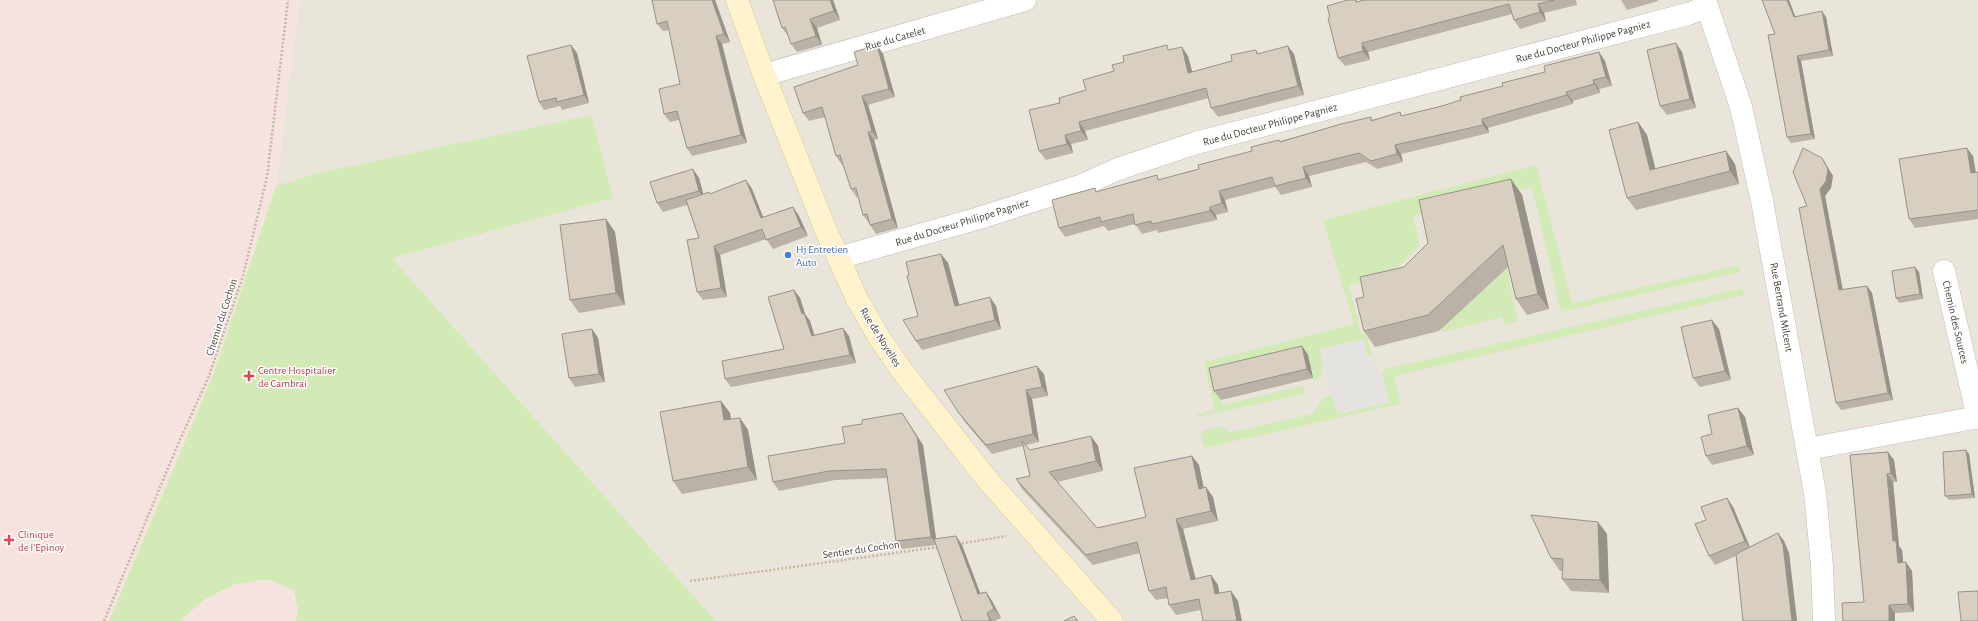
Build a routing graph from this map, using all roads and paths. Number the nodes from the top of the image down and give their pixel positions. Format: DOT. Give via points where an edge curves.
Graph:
graph roads {
  1 [pos="288,0"];
  2 [pos="737,0"];
  3 [pos="1025,0"];
  4 [pos="1706,4"];
  5 [pos="764,75"];
  6 [pos="838,258"];
  7 [pos="1944,272"];
  8 [pos="1978,418"];
  9 [pos="1808,448"];
  10 [pos="1034,532"];
  11 [pos="952,545"];
  12 [pos="944,546"];
  13 [pos="690,581"];
  14 [pos="104,621"];
  15 [pos="1112,621"];
  16 [pos="1824,621"];
  1 -- 14 [label="path, Chemin du Cochon" via="267,177 242,276 209,376"];
  2 -- 5 [label="street, Rue de Noyelles"];
  3 -- 5 [label="street, Rue du Catelet"];
  4 -- 6 [label="street, Rue du Docteur Philippe Pagniez" via="1681,16 1196,143 1118,168 1080,186"];
  4 -- 9 [label="street, Rue Bertrand Milcent" via="1731,73 1754,156"];
  5 -- 6 [label="street, Rue de Noyelles"];
  6 -- 10 [label="street, Rue de Noyelles" via="857,298 892,357 986,478"];
  7 -- 8 [label="street, Chemin des Sources"];
  8 -- 9 [label="street"];
  9 -- 16 [label="street, Rue Bertrand Milcent" via="1820,534"];
  10 -- 11 [label="path"];
  10 -- 15 [label="street, Rue de Noyelles"];
  12 -- 13 [label="path, Sentier du Cochon"];
}
